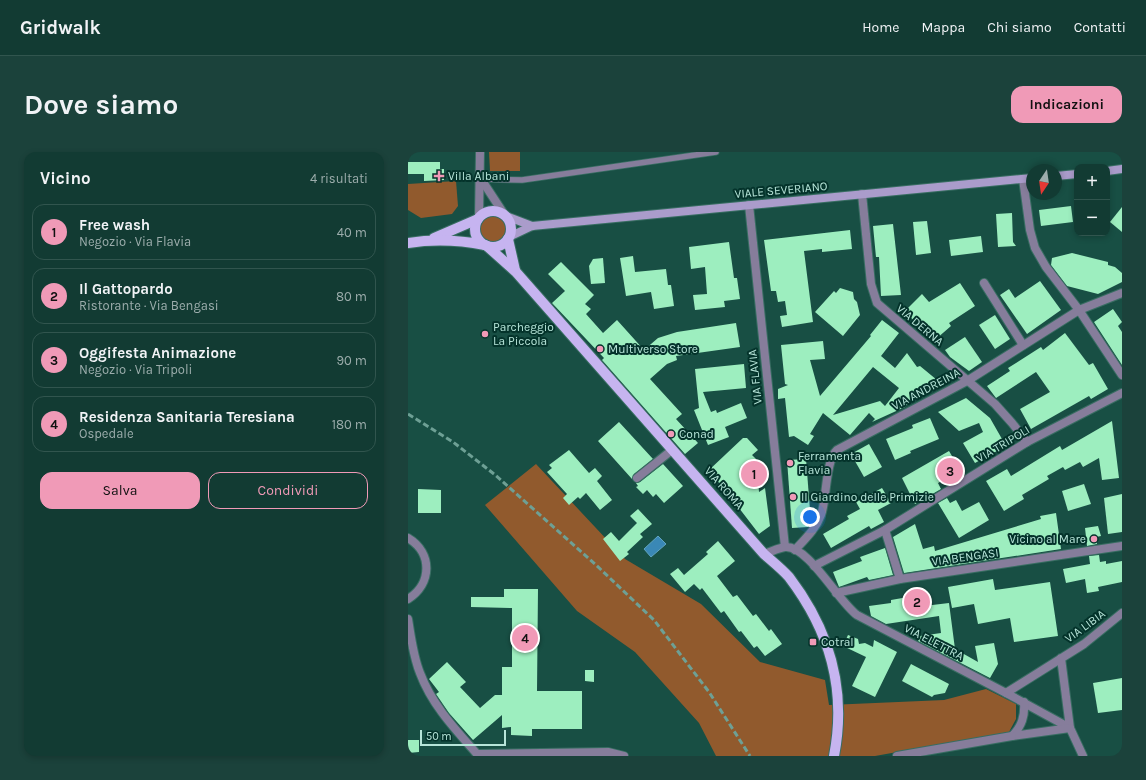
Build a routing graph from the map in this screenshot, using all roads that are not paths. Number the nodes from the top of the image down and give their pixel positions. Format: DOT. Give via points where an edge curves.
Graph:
graph roads {
  1 [pos="480,152"];
  2 [pos="716,152"];
  3 [pos="1122,169"];
  4 [pos="1110,171"];
  5 [pos="1074,174"];
  6 [pos="1062,175"];
  7 [pos="481,179"];
  8 [pos="1026,179"];
  9 [pos="862,194"];
  10 [pos="1030,200"];
  11 [pos="749,205"];
  12 [pos="505,215"];
  13 [pos="478,218"];
  14 [pos="532,226"];
  15 [pos="508,238"];
  16 [pos="431,240"];
  17 [pos="408,243"];
  18 [pos="486,246"];
  19 [pos="516,272"];
  20 [pos="984,283"];
  21 [pos="1122,293"];
  22 [pos="1079,310"];
  23 [pos="1023,345"];
  24 [pos="1122,375"];
  25 [pos="967,381"];
  26 [pos="1122,393"];
  27 [pos="1027,442"];
  28 [pos="672,450"];
  29 [pos="637,478"];
  30 [pos="885,530"];
  31 [pos="408,538"];
  32 [pos="1122,546"];
  33 [pos="785,547"];
  34 [pos="795,550"];
  35 [pos="764,554"];
  36 [pos="814,566"];
  37 [pos="900,579"];
  38 [pos="836,593"];
  39 [pos="408,599"];
  40 [pos="1122,613"];
  41 [pos="408,619"];
  42 [pos="1061,658"];
  43 [pos="1006,693"];
  44 [pos="1024,702"];
  45 [pos="1070,728"];
  46 [pos="1012,736"];
  47 [pos="473,755"];
  48 [pos="624,756"];
  49 [pos="834,756"];
  50 [pos="897,756"];
  51 [pos="1083,756"];
  1 -- 7 [label="street"];
  2 -- 7 [label="lane" via="522,180"];
  3 -- 4 [label="main road"];
  5 -- 6 [label="main road"];
  7 -- 12 [label="street"];
  7 -- 13 [label="street"];
  8 -- 9 [label="main road, VIALE SEVERIANO"];
  9 -- 11 [label="main road, VIALE SEVERIANO"];
  9 -- 25 [label="street, VIA DERNA" via="871,284 877,303"];
  10 -- 22 [label="street" via="1033,244 1046,267"];
  11 -- 14 [label="main road, VIALE SEVERIANO"];
  11 -- 33 [label="street, VIA FLAVIA"];
  12 -- 13 [label="main road" via="488,211"];
  12 -- 14 [label="main road, VIALE SEVERIANO"];
  12 -- 15 [label="main road" via="511,226"];
  13 -- 16 [label="main road"];
  13 -- 18 [label="main road" via="475,224 476,236"];
  14 -- 15 [label="main road, VIALE SEVERIANO"];
  15 -- 18 [label="main road" via="501,245"];
  15 -- 19 [label="main road, VIA ROMA"];
  16 -- 17 [label="main road"];
  16 -- 18 [label="main road" via="463,241"];
  18 -- 19 [label="main road, VIA ROMA"];
  19 -- 28 [label="main road, VIA ROMA"];
  20 -- 23 [label="street"];
  21 -- 22 [label="street, VIA ANDREINA"];
  22 -- 23 [label="street, VIA ANDREINA"];
  22 -- 24 [label="street"];
  23 -- 25 [label="street, VIA ANDREINA"];
  25 -- 27 [label="street, VIA DERNA" via="1002,412"];
  25 -- 34 [label="street, VIA ANDREINA" via="834,452 821,516 816,526"];
  26 -- 27 [label="street, VIA TRIPOLI"];
  27 -- 30 [label="street, VIA TRIPOLI"];
  28 -- 29 [label="street"];
  28 -- 35 [label="main road, VIA ROMA"];
  30 -- 36 [label="street, VIA TRIPOLI"];
  30 -- 37 [label="street"];
  31 -- 39 [label="street" via="422,551 427,574 423,585"];
  32 -- 37 [label="street, VIA BENGASI"];
  33 -- 34 [label="street"];
  33 -- 35 [label="street"];
  34 -- 36 [label="street"];
  35 -- 49 [label="main road, VIA ROMA" via="788,576 809,605 826,642 833,664 836,688 837,726"];
  36 -- 38 [label="street"];
  37 -- 38 [label="street, VIA BENGASI"];
  38 -- 43 [label="street, VIA ELETTRA" via="852,611"];
  40 -- 42 [label="street, VIA LIBIA" via="1100,632"];
  41 -- 47 [label="street" via="417,665 428,691"];
  42 -- 43 [label="street, VIA LIBIA"];
  42 -- 45 [label="street"];
  43 -- 44 [label="street, VIA ELETTRA"];
  44 -- 45 [label="street, VIA ELETTRA"];
  44 -- 46 [label="street" via="1022,724"];
  45 -- 46 [label="street"];
  45 -- 51 [label="street"];
  46 -- 50 [label="street"];
  47 -- 48 [label="street" via="608,752"];
}
